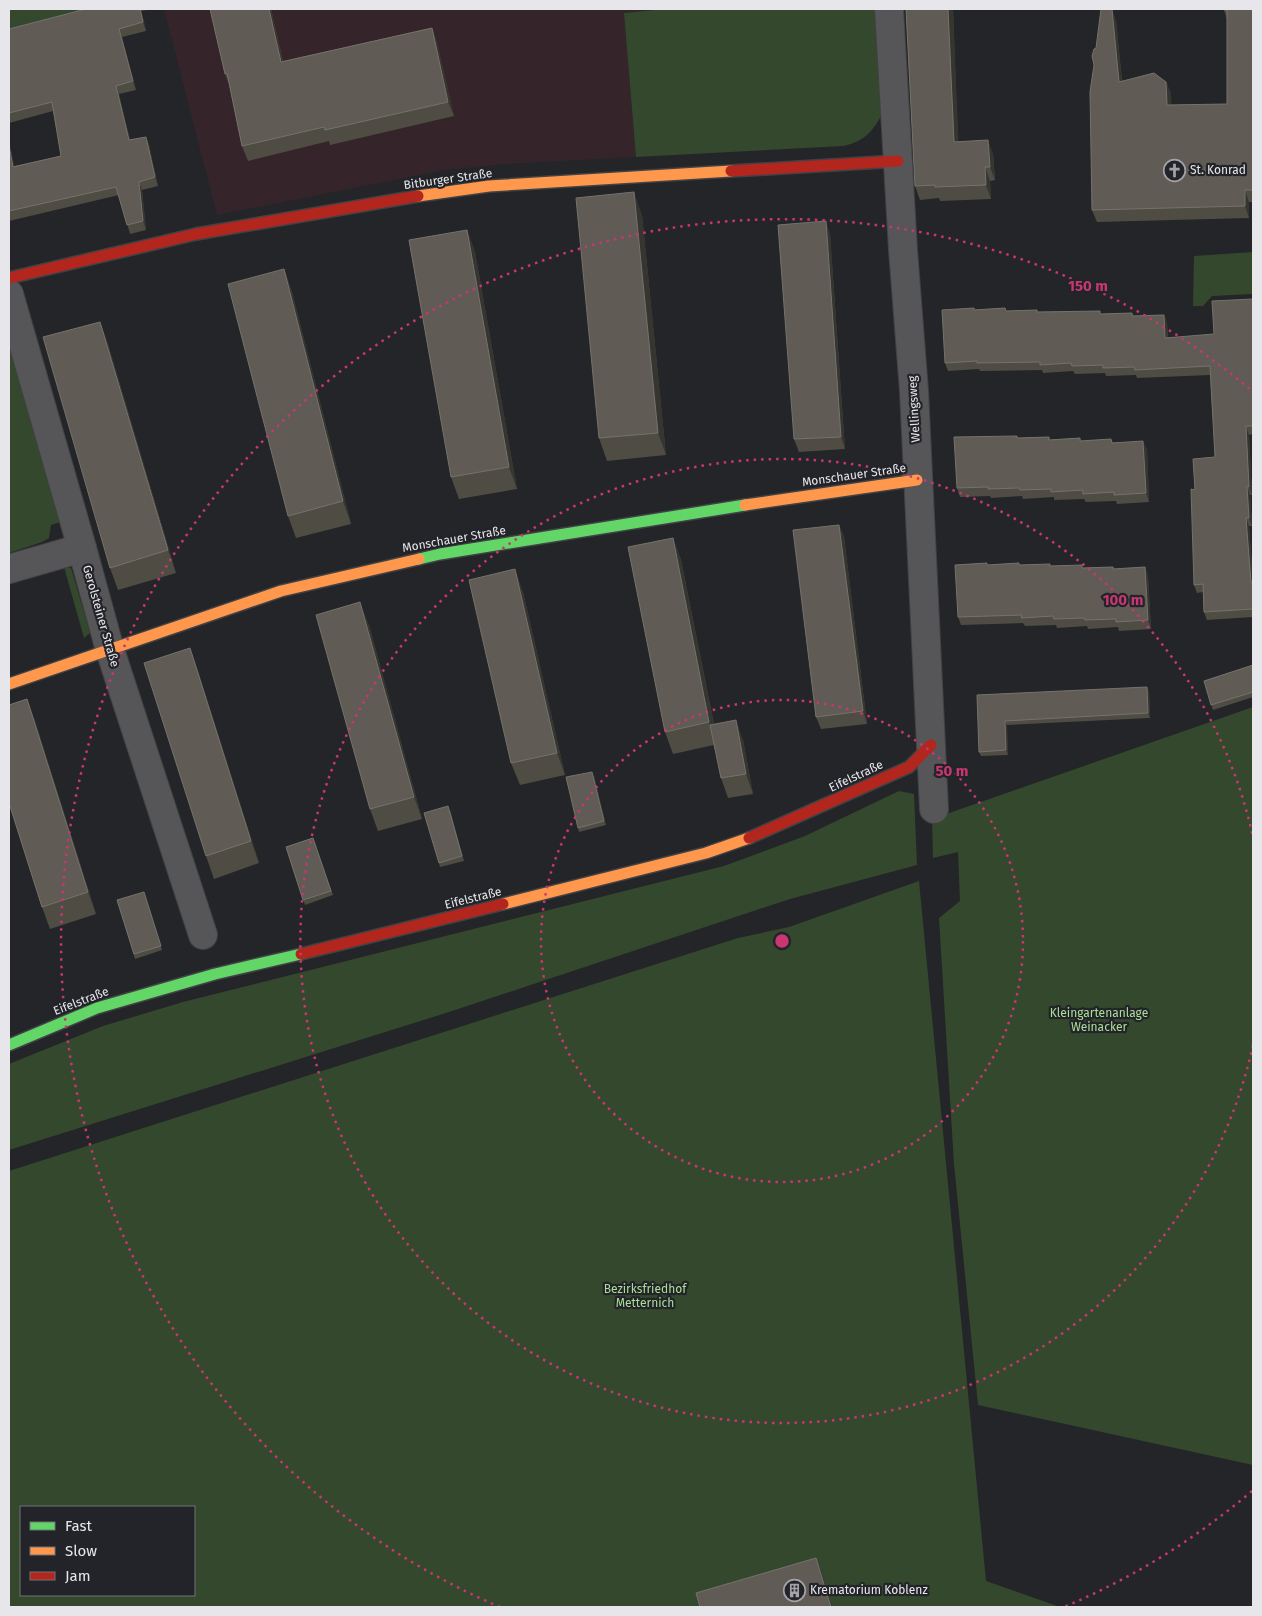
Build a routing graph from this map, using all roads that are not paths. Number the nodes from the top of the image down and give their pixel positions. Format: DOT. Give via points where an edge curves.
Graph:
graph roads {
  1 [pos="889,9"];
  2 [pos="898,161"];
  3 [pos="9,278"];
  4 [pos="9,294"];
  5 [pos="917,480"];
  6 [pos="82,548"];
  7 [pos="9,570"];
  8 [pos="110,650"];
  9 [pos="9,684"];
  10 [pos="931,746"];
  11 [pos="934,809"];
  12 [pos="203,935"];
  13 [pos="9,1044"];
  1 -- 2 [label="street, Wellingsweg"];
  2 -- 3 [label="street, Bitburger Straße" via="490,186 196,234"];
  2 -- 5 [label="street, Wellingsweg"];
  4 -- 6 [label="street, Gerolsteiner Straße"];
  5 -- 8 [label="street, Monschauer Straße" via="440,554 281,591"];
  5 -- 10 [label="street, Wellingsweg"];
  6 -- 7 [label="street"];
  6 -- 8 [label="street, Gerolsteiner Straße"];
  8 -- 9 [label="street, Monschauer Straße"];
  8 -- 12 [label="street, Gerolsteiner Straße"];
  10 -- 11 [label="street, Wellingsweg"];
  10 -- 13 [label="street, Eifelstraße" via="909,767 742,841 378,936 215,974 97,1008"];
}
